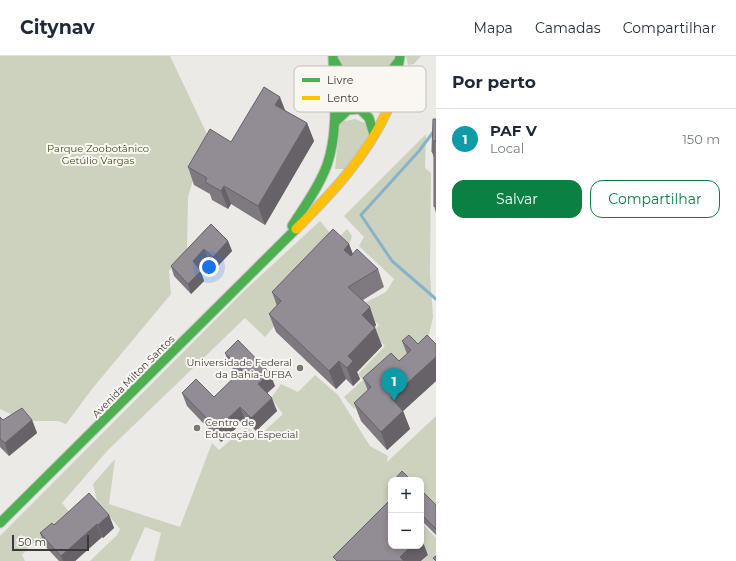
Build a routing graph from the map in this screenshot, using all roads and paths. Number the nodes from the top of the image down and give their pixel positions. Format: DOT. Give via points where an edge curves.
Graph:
graph roads {
  1 [pos="332,56"];
  2 [pos="400,57"];
  3 [pos="332,66"];
  4 [pos="338,66"];
  5 [pos="393,66"];
  6 [pos="335,112"];
  7 [pos="343,112"];
  8 [pos="366,112"];
  9 [pos="386,112"];
  10 [pos="335,122"];
  11 [pos="374,135"];
  12 [pos="326,166"];
  13 [pos="346,176"];
  14 [pos="282,244"];
  15 [pos="0,523"];
  1 -- 3 [label="main road, Avenida Milton Santos"];
  1 -- 4 [label="main road"];
  2 -- 5 [label="main road"];
  6 -- 10 [label="main road, Avenida Milton Santos"];
  7 -- 10 [label="main road"];
  8 -- 11 [label="main road" via="372,120"];
  9 -- 11 [label="main road, Avenida Milton Santos"];
  10 -- 12 [label="main road, Avenida Milton Santos"];
  11 -- 13 [label="main road, Avenida Milton Santos"];
  12 -- 13 [label="main road" via="331,173"];
  12 -- 14 [label="main road, Avenida Milton Santos"];
  13 -- 14 [label="main road, Avenida Milton Santos"];
  14 -- 15 [label="main road, Avenida Milton Santos"];
}
